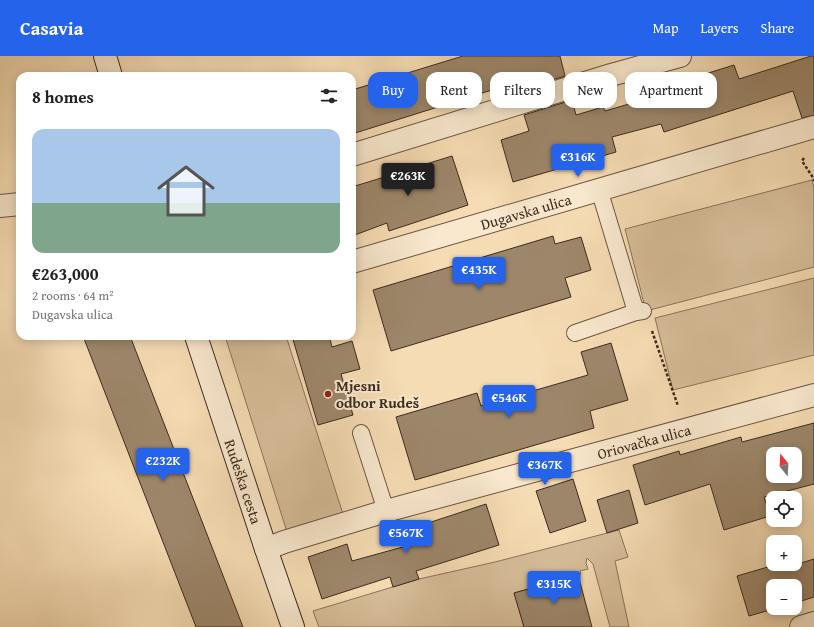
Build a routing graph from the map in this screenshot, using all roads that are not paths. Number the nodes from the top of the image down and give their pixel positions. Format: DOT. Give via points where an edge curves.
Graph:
graph roads {
  1 [pos="105,56"];
  2 [pos="680,56"];
  3 [pos="110,72"];
  4 [pos="814,127"];
  5 [pos="356,154"];
  6 [pos="599,189"];
  7 [pos="16,204"];
  8 [pos="0,206"];
  9 [pos="356,261"];
  10 [pos="575,333"];
  11 [pos="197,340"];
  12 [pos="814,395"];
  13 [pos="361,433"];
  14 [pos="386,511"];
  15 [pos="266,549"];
  16 [pos="814,623"];
  17 [pos="293,627"];
  18 [pos="801,627"];
  1 -- 3 [label="street"];
  2 -- 5 [label="street"];
  4 -- 6 [label="street, Dugavska ulica"];
  6 -- 9 [label="street, Dugavska ulica"];
  6 -- 10 [label="lane" via="640,311"];
  7 -- 8 [label="street"];
  11 -- 15 [label="street, Rudeška cesta"];
  12 -- 14 [label="street, Oriovačka ulica"];
  13 -- 14 [label="lane"];
  14 -- 15 [label="street, Oriovačka ulica"];
  15 -- 17 [label="street, Rudeška cesta"];
  16 -- 18 [label="street"];
}
